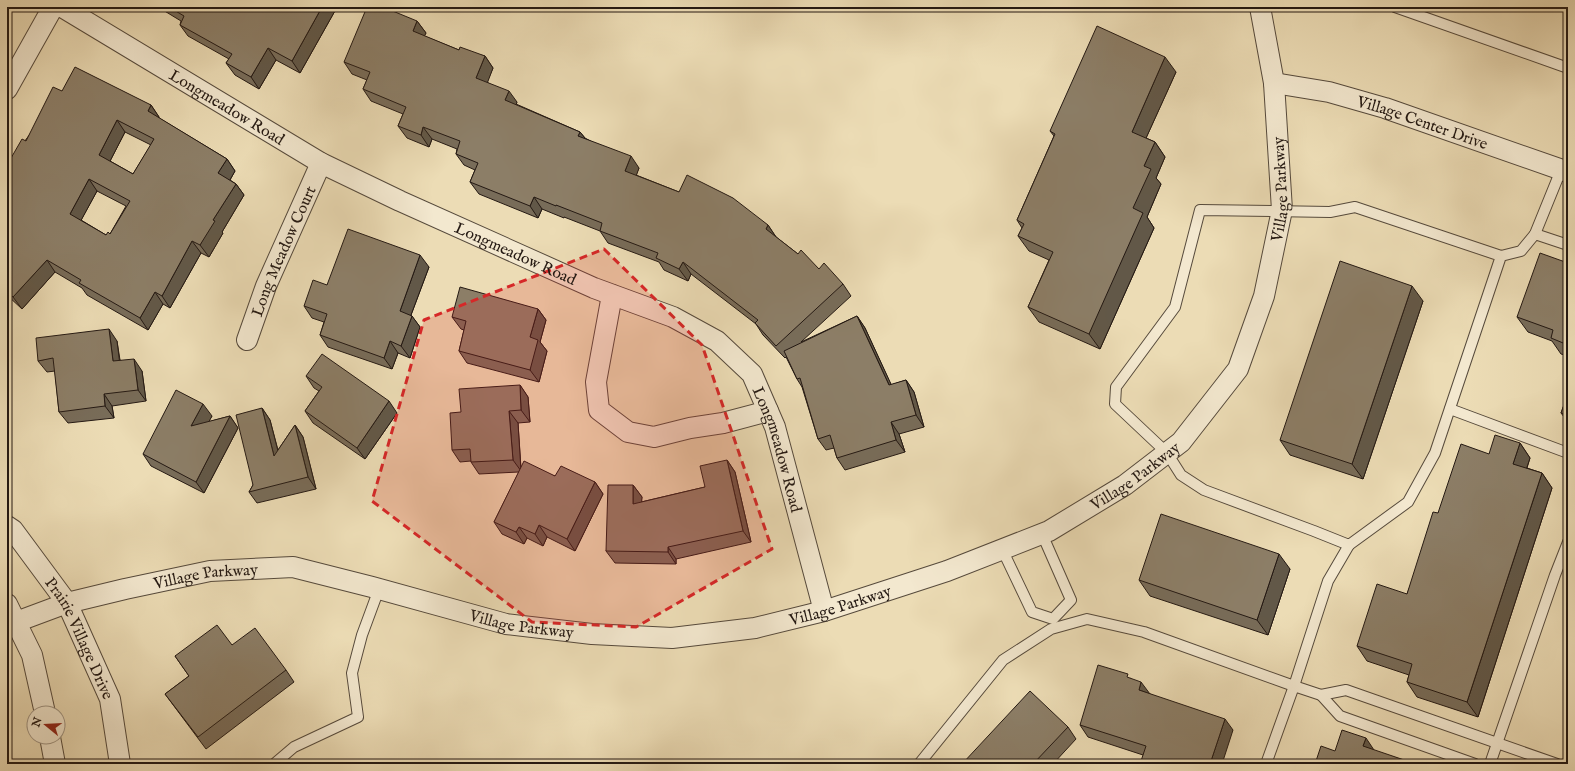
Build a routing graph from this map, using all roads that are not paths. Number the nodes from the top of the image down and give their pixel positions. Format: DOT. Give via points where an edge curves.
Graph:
graph roads {
  1 [pos="53,7"];
  2 [pos="62,7"];
  3 [pos="1260,7"];
  4 [pos="1395,7"];
  5 [pos="1568,68"];
  6 [pos="1274,83"];
  7 [pos="7,89"];
  8 [pos="321,163"];
  9 [pos="1564,171"];
  10 [pos="1282,210"];
  11 [pos="1535,234"];
  12 [pos="1568,245"];
  13 [pos="1501,256"];
  14 [pos="612,295"];
  15 [pos="246,340"];
  16 [pos="1450,409"];
  17 [pos="768,411"];
  18 [pos="1167,453"];
  19 [pos="1568,453"];
  20 [pos="7,526"];
  21 [pos="1042,534"];
  22 [pos="1568,542"];
  23 [pos="1349,545"];
  24 [pos="1002,549"];
  25 [pos="379,589"];
  26 [pos="7,604"];
  27 [pos="67,604"];
  28 [pos="824,612"];
  29 [pos="16,622"];
  30 [pos="1055,623"];
  31 [pos="1294,686"];
  32 [pos="1322,695"];
  33 [pos="43,705"];
  34 [pos="1497,744"];
  35 [pos="51,745"];
  36 [pos="55,764"];
  37 [pos="120,764"];
  38 [pos="274,764"];
  39 [pos="918,764"];
  40 [pos="1266,764"];
  41 [pos="1475,764"];
  42 [pos="1490,764"];
  43 [pos="1557,764"];
  1 -- 7 [label="street"];
  2 -- 8 [label="street, Longmeadow Road"];
  3 -- 6 [label="street, Village Parkway"];
  4 -- 5 [label="lane"];
  6 -- 9 [label="street, Village Center Drive" via="1329,92 1384,108"];
  6 -- 10 [label="street, Village Parkway"];
  8 -- 14 [label="street, Longmeadow Road"];
  8 -- 15 [label="street, Long Meadow Court" via="266,286"];
  9 -- 11 [label="lane"];
  10 -- 13 [label="lane" via="1330,212 1354,207"];
  10 -- 18 [label="street, Village Parkway" via="1264,296 1238,369 1181,442"];
  10 -- 18 [label="lane" via="1200,210 1175,307 1116,387 1115,404"];
  11 -- 12 [label="lane"];
  11 -- 13 [label="lane" via="1520,251"];
  13 -- 16 [label="lane"];
  14 -- 17 [label="street, Longmeadow Road" via="673,317 717,341 752,374"];
  14 -- 17 [label="street" via="596,382 599,410 628,432 654,437"];
  16 -- 19 [label="lane"];
  16 -- 23 [label="lane" via="1435,453 1408,502"];
  17 -- 28 [label="street, Longmeadow Road" via="775,427"];
  18 -- 21 [label="street, Village Parkway" via="1125,485"];
  18 -- 23 [label="lane" via="1181,475 1204,490"];
  20 -- 27 [label="street, Prairie Village Drive" via="13,530"];
  21 -- 24 [label="street, Village Parkway"];
  21 -- 30 [label="lane" via="1071,600"];
  22 -- 34 [label="lane"];
  23 -- 31 [label="lane" via="1328,581"];
  24 -- 28 [label="street, Village Parkway" via="947,571"];
  24 -- 30 [label="lane" via="1032,612"];
  25 -- 27 [label="street, Village Parkway" via="293,567 210,571"];
  25 -- 28 [label="street, Village Parkway" via="506,624 592,634 672,638 755,628"];
  25 -- 38 [label="lane" via="362,635 352,673 358,717 294,747"];
  26 -- 29 [label="street"];
  27 -- 29 [label="street, Village Parkway"];
  27 -- 37 [label="street, Prairie Village Drive" via="110,699"];
  29 -- 33 [label="street" via="32,655"];
  30 -- 31 [label="lane" via="1087,619 1144,632"];
  30 -- 39 [label="lane" via="1051,629 1003,660"];
  31 -- 32 [label="lane"];
  31 -- 40 [label="lane"];
  32 -- 34 [label="lane" via="1346,690"];
  32 -- 41 [label="lane" via="1340,716"];
  34 -- 42 [label="lane"];
  34 -- 43 [label="lane"];
  35 -- 36 [label="street"];
}
